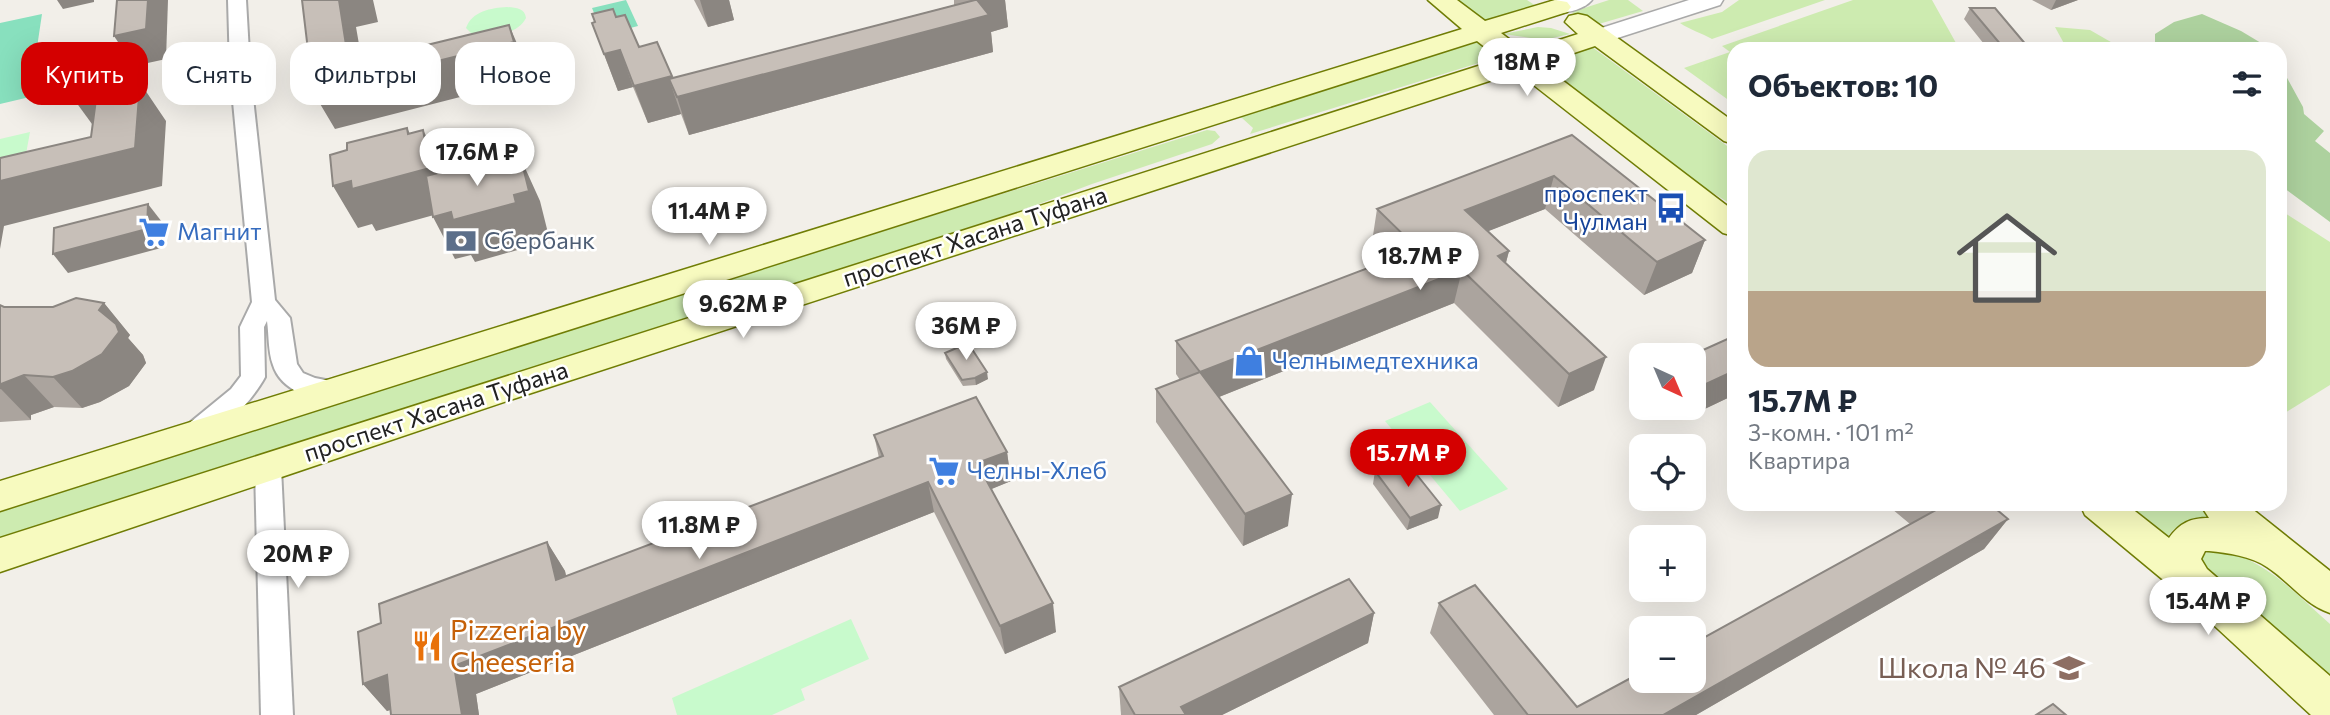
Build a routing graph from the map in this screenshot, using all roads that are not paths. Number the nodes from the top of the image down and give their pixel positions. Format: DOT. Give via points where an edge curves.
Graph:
graph roads {
  1 [pos="237,0"];
  2 [pos="1441,0"];
  3 [pos="1713,0"];
  4 [pos="1562,3"];
  5 [pos="1483,32"];
  6 [pos="1597,37"];
  7 [pos="1520,62"];
  8 [pos="1727,130"];
  9 [pos="1157,134"];
  10 [pos="1186,169"];
  11 [pos="1727,221"];
  12 [pos="264,302"];
  13 [pos="332,390"];
  14 [pos="192,435"];
  15 [pos="268,468"];
  16 [pos="0,496"];
  17 [pos="2108,511"];
  18 [pos="2228,511"];
  19 [pos="0,555"];
  20 [pos="2286,557"];
  21 [pos="2193,581"];
  22 [pos="2330,595"];
  23 [pos="2330,704"];
  24 [pos="277,715"];
  1 -- 12 [label="street"];
  2 -- 5 [label="main road"];
  3 -- 6 [label="street, проспект Хасана Туфана"];
  4 -- 5 [label="main road, проспект Хасана Туфана"];
  4 -- 6 [label="main road"];
  5 -- 7 [label="main road"];
  5 -- 9 [label="main road, проспект Хасана Туфана"];
  6 -- 7 [label="main road, проспект Хасана Туфана"];
  6 -- 8 [label="main road"];
  7 -- 10 [label="main road, проспект Хасана Туфана"];
  7 -- 11 [label="main road"];
  9 -- 10 [label="main road" via="1213,122 1230,128 1233,138"];
  9 -- 13 [label="main road, проспект Хасана Туфана"];
  10 -- 15 [label="main road, проспект Хасана Туфана"];
  12 -- 13 [label="street" via="278,318 280,347 294,379"];
  12 -- 14 [label="street" via="252,327 253,377 240,396"];
  13 -- 14 [label="main road, проспект Хасана Туфана"];
  14 -- 16 [label="main road, проспект Хасана Туфана"];
  15 -- 19 [label="main road, проспект Хасана Туфана"];
  15 -- 24 [label="street"];
  17 -- 21 [label="main road"];
  18 -- 20 [label="main road"];
  20 -- 21 [label="main road" via="2244,539 2196,534 2184,547 2180,561"];
  20 -- 22 [label="main road"];
  21 -- 23 [label="main road"];
}
